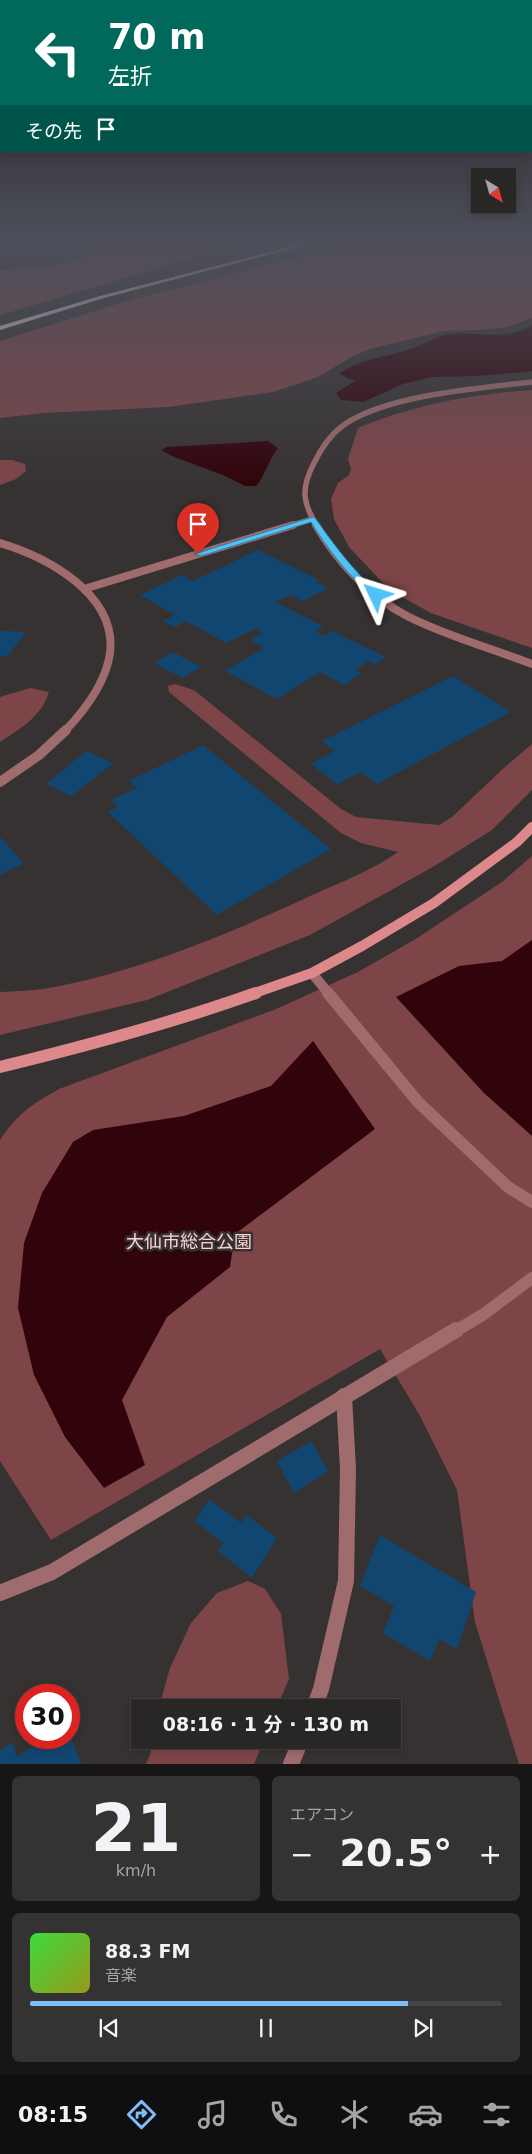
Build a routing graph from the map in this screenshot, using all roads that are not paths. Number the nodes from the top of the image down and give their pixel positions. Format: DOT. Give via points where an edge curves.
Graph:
graph roads {
  1 [pos="12,324"];
  2 [pos="0,328"];
  3 [pos="532,382"];
  4 [pos="313,519"];
  5 [pos="0,543"];
  6 [pos="84,589"];
  7 [pos="532,664"];
  8 [pos="0,782"];
  9 [pos="532,827"];
  10 [pos="312,973"];
  11 [pos="0,1068"];
  12 [pos="532,1202"];
  13 [pos="532,1278"];
  14 [pos="344,1396"];
  15 [pos="0,1593"];
  16 [pos="317,1699"];
  17 [pos="297,1749"];
  18 [pos="291,1764"];
  1 -- 2 [label="highway"];
  3 -- 4 [label="street" via="428,396 361,415 345,424 329,437 310,470 304,489"];
  4 -- 6 [label="street"];
  4 -- 7 [label="street" via="355,577 387,604 418,622"];
  5 -- 6 [label="street" via="28,552 60,570"];
  6 -- 8 [label="street" via="101,610 109,629 110,657 100,686 77,719 45,750"];
  9 -- 10 [label="street" via="518,842 434,903"];
  10 -- 11 [label="street" via="196,1014"];
  10 -- 12 [label="street" via="418,1102 508,1187"];
  13 -- 14 [label="street" via="484,1314"];
  14 -- 15 [label="street" via="52,1572"];
  14 -- 16 [label="street" via="348,1469 346,1581"];
  17 -- 18 [label="street"];
}
